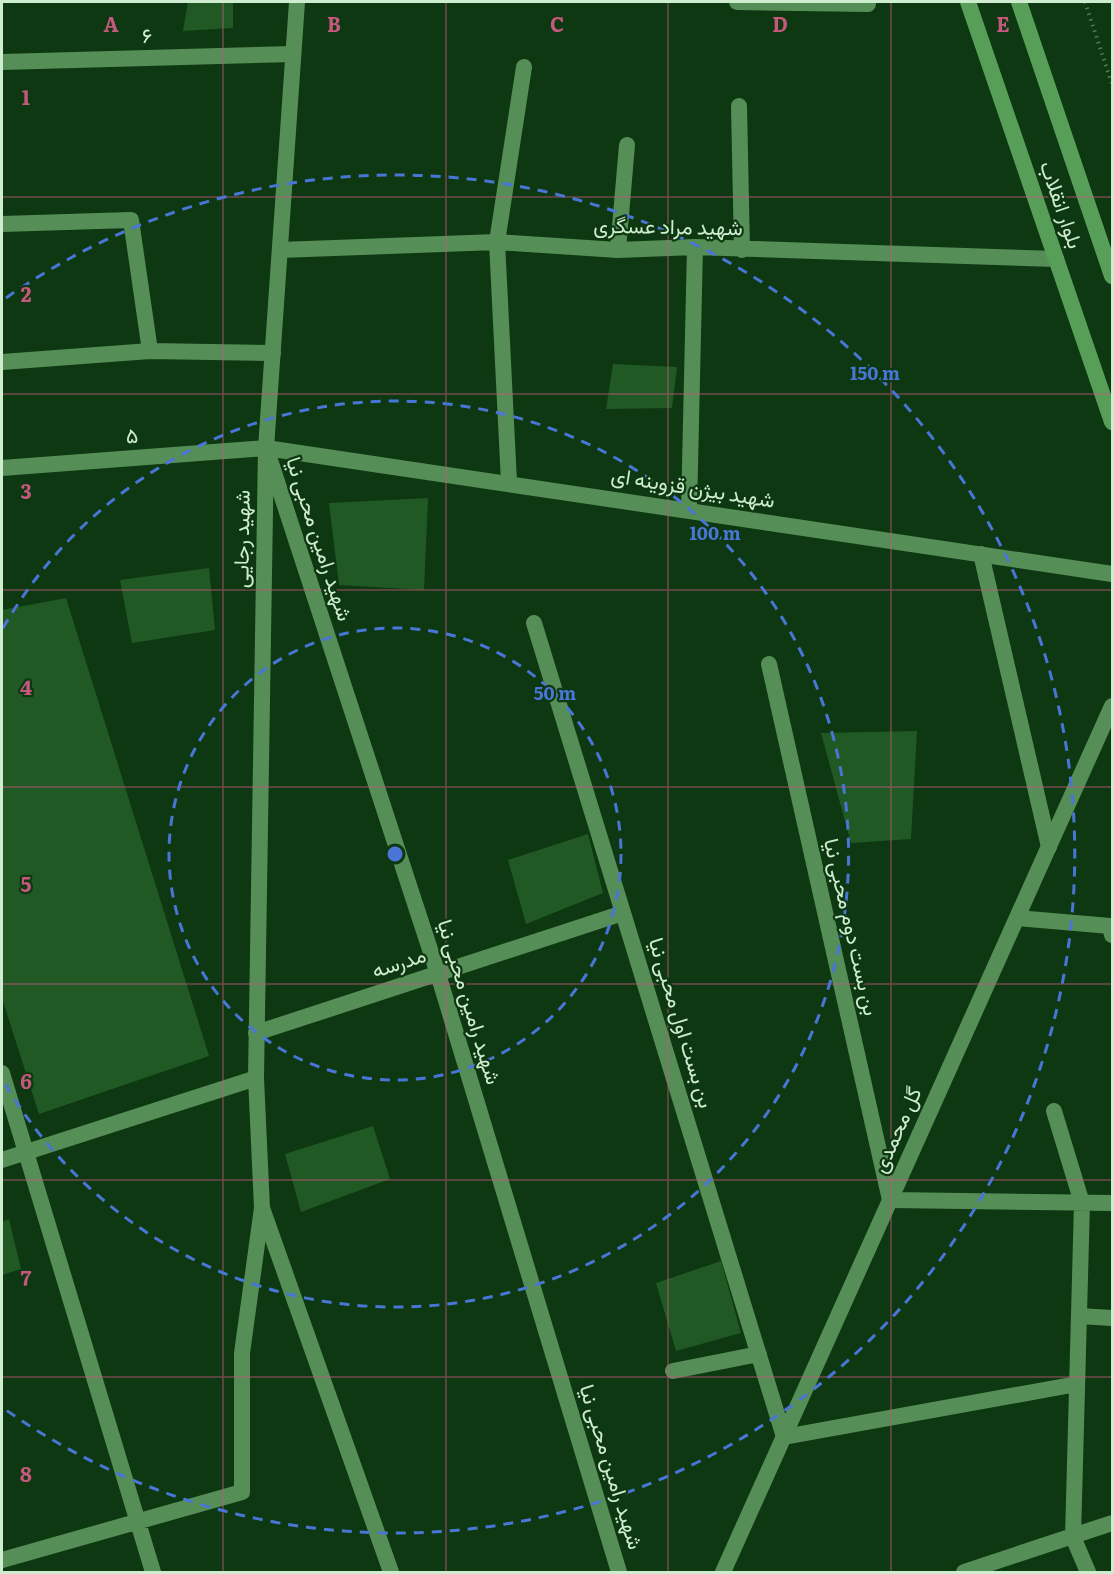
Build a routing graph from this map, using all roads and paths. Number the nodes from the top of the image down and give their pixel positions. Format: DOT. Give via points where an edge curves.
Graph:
graph roads {
  1 [pos="297,2"];
  2 [pos="737,2"];
  3 [pos="969,2"];
  4 [pos="1019,2"];
  5 [pos="1085,2"];
  6 [pos="868,4"];
  7 [pos="293,54"];
  8 [pos="2,62"];
  9 [pos="524,67"];
  10 [pos="1113,84"];
  11 [pos="739,106"];
  12 [pos="627,145"];
  13 [pos="2,224"];
  14 [pos="497,242"];
  15 [pos="695,247"];
  16 [pos="280,250"];
  17 [pos="618,250"];
  18 [pos="742,250"];
  19 [pos="1056,259"];
  20 [pos="1113,276"];
  21 [pos="150,351"];
  22 [pos="273,353"];
  23 [pos="2,362"];
  24 [pos="1113,422"];
  25 [pos="266,448"];
  26 [pos="2,468"];
  27 [pos="509,482"];
  28 [pos="689,510"];
  29 [pos="981,554"];
  30 [pos="1113,574"];
  31 [pos="534,623"];
  32 [pos="768,663"];
  33 [pos="1113,706"];
  34 [pos="1049,847"];
  35 [pos="623,913"];
  36 [pos="1017,918"];
  37 [pos="1113,935"];
  38 [pos="438,974"];
  39 [pos="256,1033"];
  40 [pos="2,1073"];
  41 [pos="256,1078"];
  42 [pos="1054,1111"];
  43 [pos="26,1153"];
  44 [pos="2,1160"];
  45 [pos="890,1200"];
  46 [pos="1082,1203"];
  47 [pos="1113,1203"];
  48 [pos="262,1208"];
  49 [pos="1079,1316"];
  50 [pos="1113,1318"];
  51 [pos="759,1354"];
  52 [pos="674,1371"];
  53 [pos="1077,1384"];
  54 [pos="784,1437"];
  55 [pos="138,1521"];
  56 [pos="1113,1523"];
  57 [pos="1073,1537"];
  58 [pos="2,1560"];
  59 [pos="153,1572"];
  60 [pos="391,1572"];
  61 [pos="619,1572"];
  62 [pos="723,1572"];
  63 [pos="964,1572"];
  64 [pos="1088,1572"];
  1 -- 7 [label="street, شهید رجایی"];
  2 -- 6 [label="street"];
  3 -- 19 [label="main road, بلوار انقلاب"];
  4 -- 20 [label="main road, بلوار انقلاب"];
  5 -- 10 [label="path"];
  7 -- 8 [label="street, ۶"];
  7 -- 16 [label="street, شهید رجایی"];
  9 -- 14 [label="street"];
  11 -- 18 [label="street"];
  12 -- 17 [label="street"];
  13 -- 21 [label="street" via="131,220"];
  14 -- 16 [label="street, شهید مراد عسگری"];
  14 -- 17 [label="street, شهید مراد عسگری"];
  14 -- 27 [label="street"];
  15 -- 17 [label="street, شهید مراد عسگری"];
  15 -- 18 [label="street, شهید مراد عسگری"];
  15 -- 28 [label="street"];
  16 -- 22 [label="street, شهید رجایی"];
  18 -- 19 [label="street, شهید مراد عسگری"];
  19 -- 24 [label="main road, بلوار انقلاب"];
  21 -- 22 [label="street"];
  21 -- 23 [label="street"];
  22 -- 25 [label="street, شهید رجایی"];
  25 -- 26 [label="street, ۵"];
  25 -- 27 [label="street, شهید بیژن قزوینه ای"];
  25 -- 38 [label="street, شهید رامین محبی نیا"];
  25 -- 39 [label="street, شهید رجایی"];
  27 -- 28 [label="street, شهید بیژن قزوینه ای"];
  28 -- 29 [label="street, شهید بیژن قزوینه ای"];
  29 -- 30 [label="street, شهید بیژن قزوینه ای"];
  29 -- 34 [label="street"];
  31 -- 35 [label="street, بن بست اول محبی نیا"];
  32 -- 45 [label="street, بن بست دوم محبی نیا"];
  33 -- 34 [label="street, گل محمدی"];
  34 -- 36 [label="street, گل محمدی"];
  35 -- 38 [label="street, مدرسه"];
  35 -- 51 [label="street, بن بست اول محبی نیا"];
  36 -- 37 [label="street" via="1110,927"];
  36 -- 45 [label="street, گل محمدی"];
  38 -- 39 [label="street, مدرسه"];
  38 -- 61 [label="street, شهید رامین محبی نیا"];
  39 -- 41 [label="street, شهید رجایی"];
  40 -- 43 [label="street"];
  41 -- 43 [label="street"];
  41 -- 48 [label="street, شهید رجایی"];
  42 -- 46 [label="street"];
  43 -- 44 [label="street"];
  43 -- 55 [label="street"];
  45 -- 46 [label="street"];
  45 -- 54 [label="street, گل محمدی"];
  46 -- 47 [label="street"];
  46 -- 49 [label="street"];
  48 -- 55 [label="street" via="242,1353 242,1492"];
  48 -- 60 [label="street"];
  49 -- 50 [label="street"];
  49 -- 53 [label="street"];
  51 -- 52 [label="street"];
  51 -- 54 [label="street, بن بست اول محبی نیا"];
  53 -- 54 [label="street"];
  53 -- 57 [label="street"];
  54 -- 62 [label="street, گل محمدی"];
  55 -- 58 [label="street"];
  55 -- 59 [label="street"];
  56 -- 57 [label="street"];
  57 -- 63 [label="street"];
  57 -- 64 [label="street"];
}
